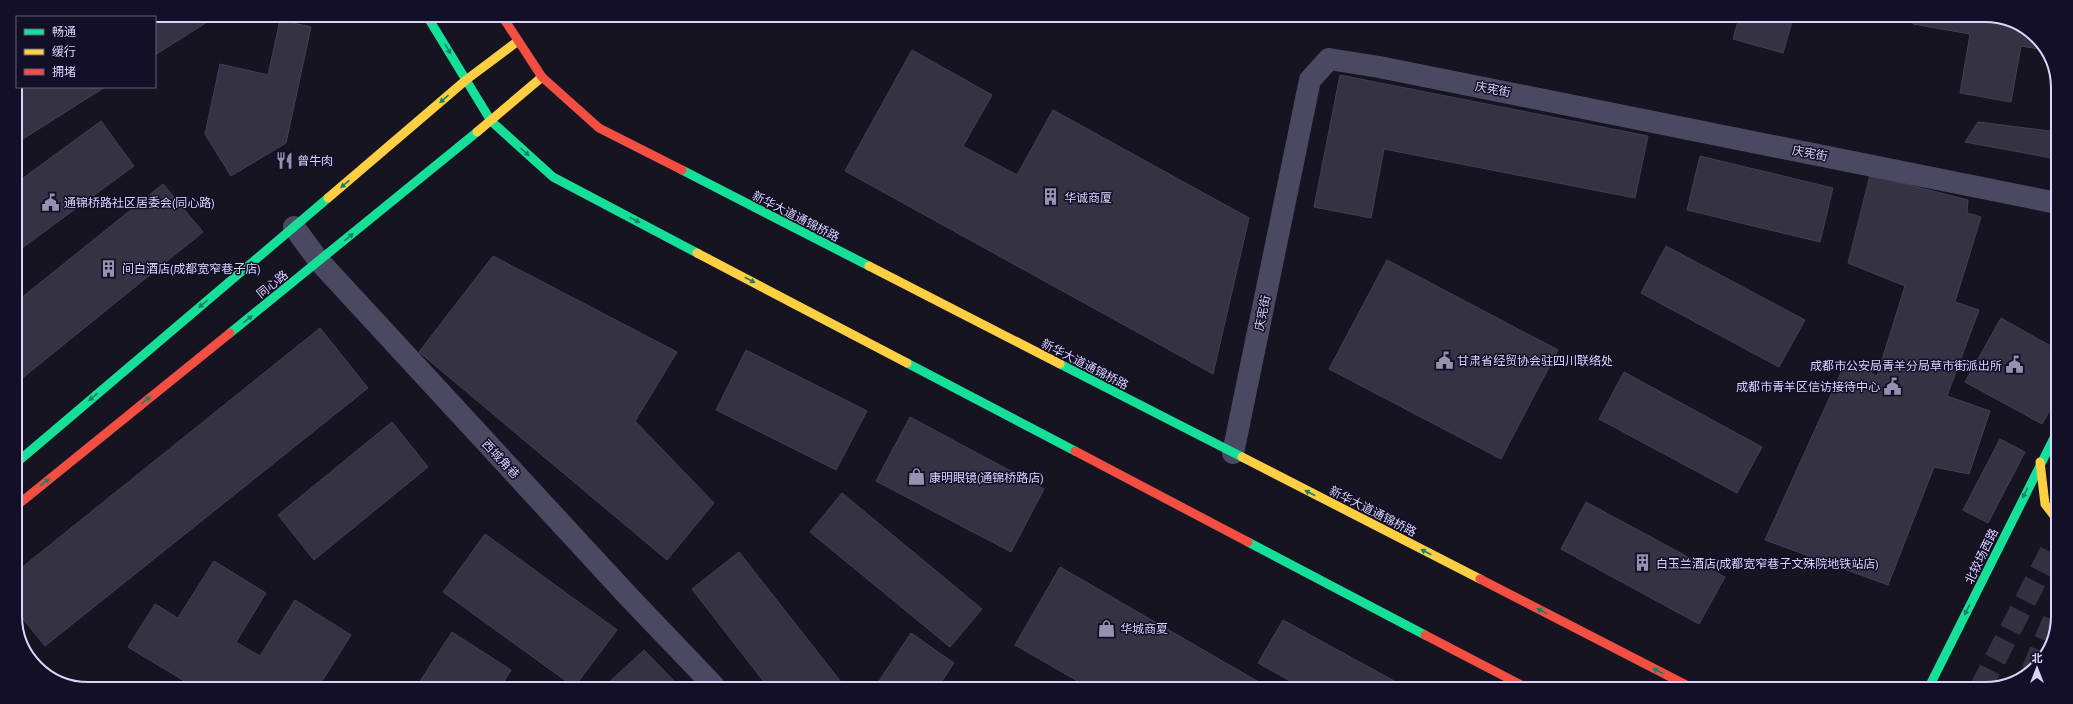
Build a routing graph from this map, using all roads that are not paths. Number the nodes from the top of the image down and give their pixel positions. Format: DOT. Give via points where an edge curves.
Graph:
graph roads {
  1 [pos="431,22"];
  2 [pos="506,22"];
  3 [pos="518,40"];
  4 [pos="542,77"];
  5 [pos="466,80"];
  6 [pos="491,121"];
  7 [pos="2051,202"];
  8 [pos="294,227"];
  9 [pos="319,261"];
  10 [pos="2051,443"];
  11 [pos="1233,453"];
  12 [pos="22,458"];
  13 [pos="2040,462"];
  14 [pos="22,501"];
  15 [pos="2051,512"];
  16 [pos="710,682"];
  17 [pos="1516,682"];
  18 [pos="1680,682"];
  19 [pos="1931,682"];
  1 -- 5 [label="main road, one-way"];
  2 -- 3 [label="main road, 新华大道通锦桥路"];
  3 -- 4 [label="main road, 新华大道通锦桥路"];
  3 -- 5 [label="main road"];
  4 -- 6 [label="main road, 同心路"];
  4 -- 11 [label="main road, 新华大道通锦桥路" via="599,128"];
  5 -- 6 [label="main road"];
  5 -- 8 [label="main road, one-way"];
  9 -- 6 [label="main road, 同心路, one-way"];
  6 -- 17 [label="main road, one-way" via="553,177"];
  7 -- 11 [label="street, 庆宪街" via="1387,68 1329,59 1310,80"];
  8 -- 9 [label="street, 西城角巷"];
  8 -- 12 [label="main road, one-way"];
  14 -- 9 [label="main road, 同心路, one-way"];
  9 -- 16 [label="street, 西城角巷"];
  10 -- 13 [label="main road, 北较场西路"];
  18 -- 11 [label="main road, 新华大道通锦桥路, one-way"];
  13 -- 15 [label="main road" via="2045,504"];
  13 -- 19 [label="main road, 北较场西路, one-way"];
}
